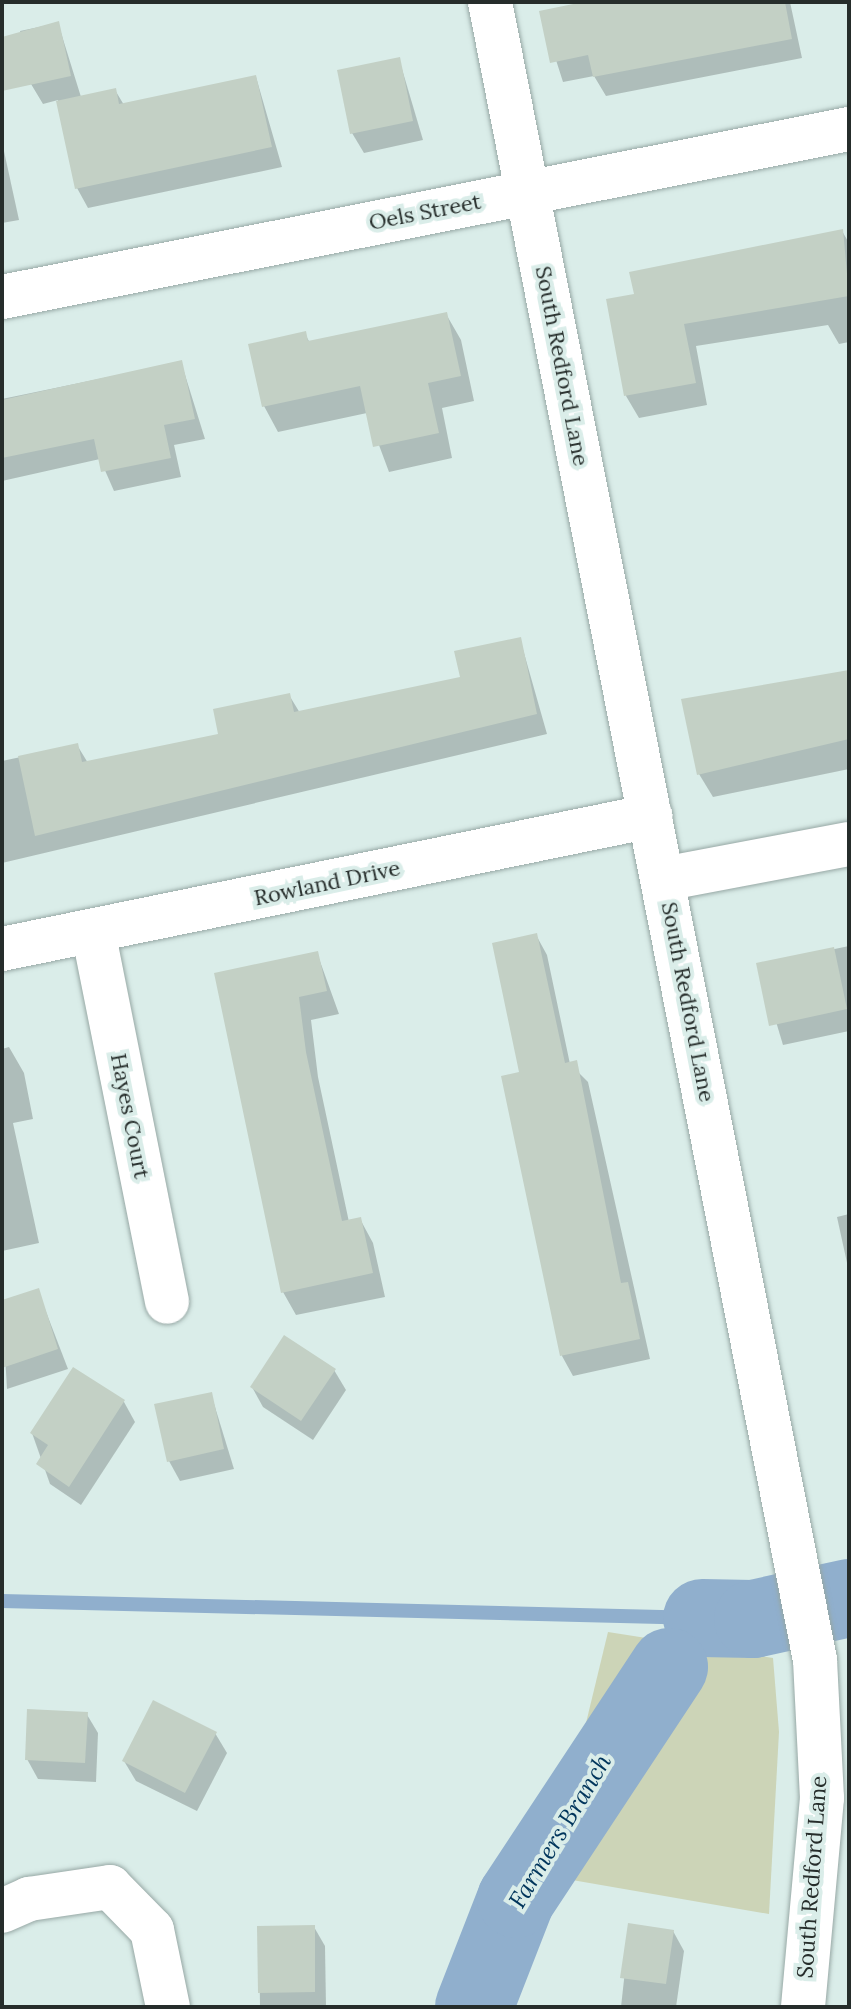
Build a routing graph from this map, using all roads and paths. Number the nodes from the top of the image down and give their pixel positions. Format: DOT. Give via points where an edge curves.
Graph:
graph roads {
  1 [pos="490,2"];
  2 [pos="849,129"];
  3 [pos="528,191"];
  4 [pos="2,297"];
  5 [pos="651,816"];
  6 [pos="849,844"];
  7 [pos="663,879"];
  8 [pos="93,931"];
  9 [pos="2,949"];
  10 [pos="167,1302"];
  11 [pos="2,1911"];
  12 [pos="168,2007"];
  13 [pos="803,2007"];
  1 -- 3 [label="street, South Redford Lane"];
  2 -- 3 [label="street, Oels Street"];
  3 -- 4 [label="street, Oels Street"];
  3 -- 5 [label="street, South Redford Lane"];
  5 -- 7 [label="street, South Redford Lane"];
  5 -- 8 [label="street, Rowland Drive"];
  6 -- 7 [label="street"];
  7 -- 13 [label="street, South Redford Lane" via="815,1660 822,1798"];
  8 -- 9 [label="street, Rowland Drive"];
  8 -- 10 [label="street, Hayes Court"];
  11 -- 12 [label="street" via="78,1889 110,1887 152,1930"];
}
